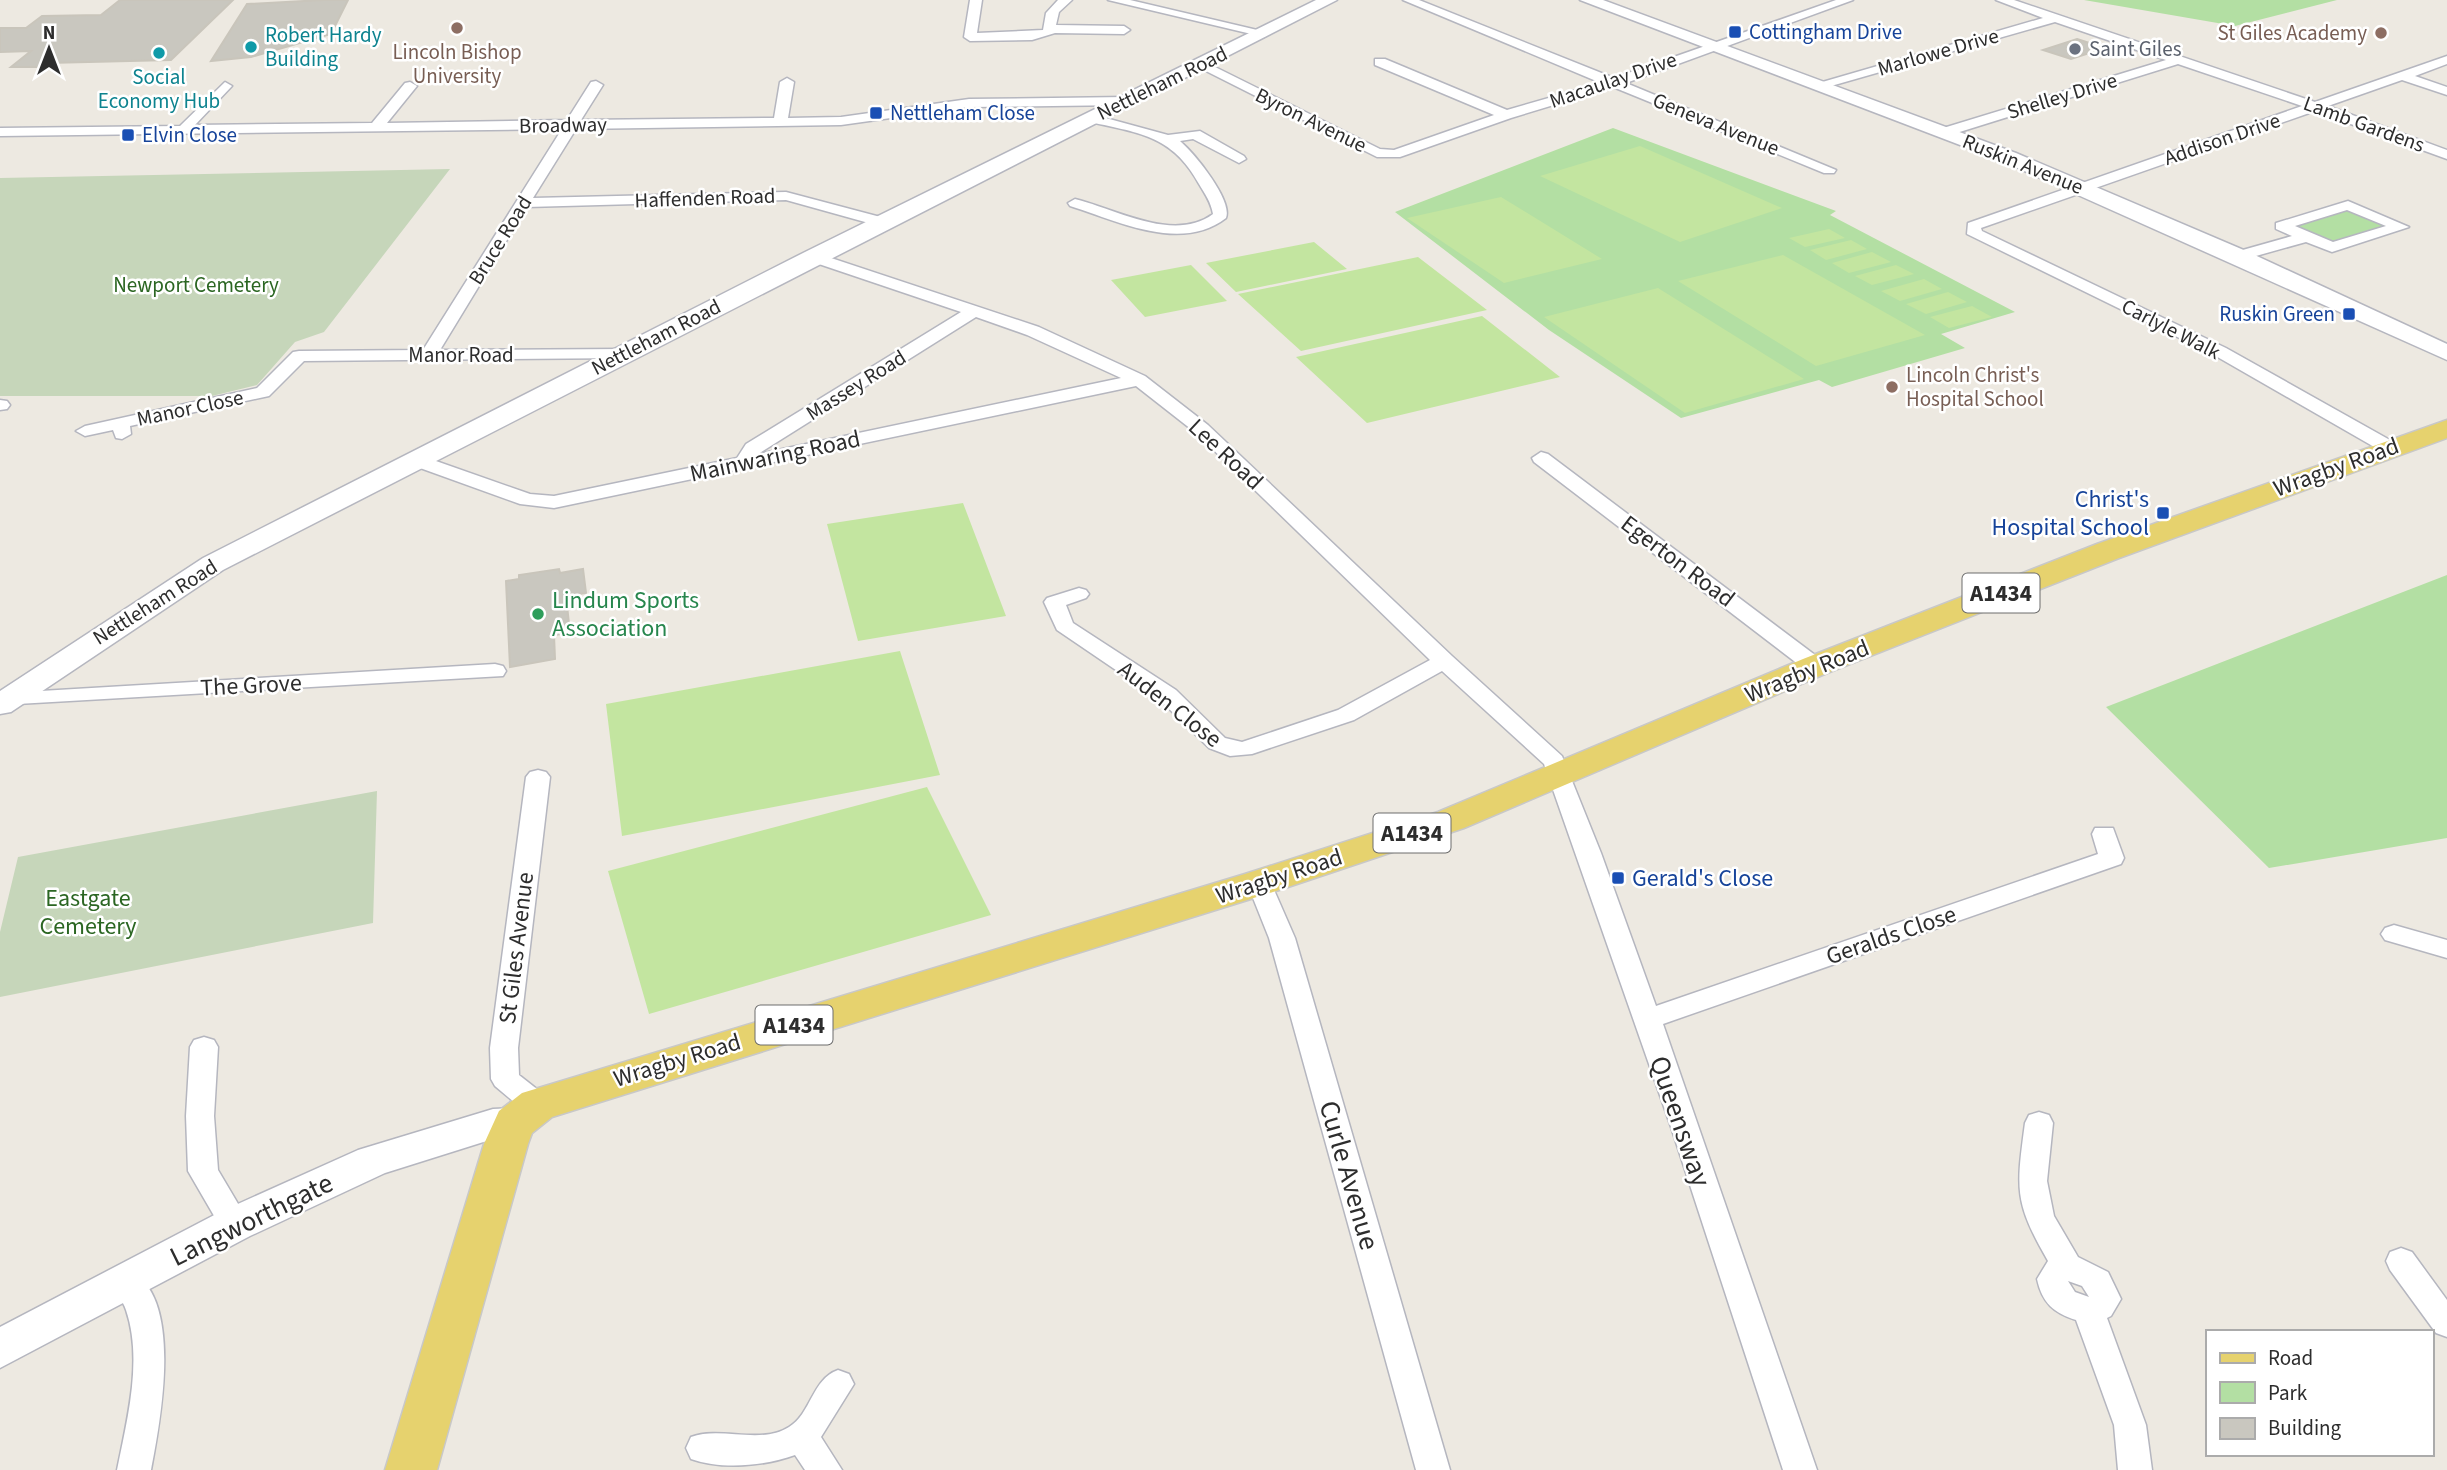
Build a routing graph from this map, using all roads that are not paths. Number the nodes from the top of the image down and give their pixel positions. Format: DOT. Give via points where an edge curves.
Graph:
graph roads {
  1 [pos="976,0"];
  2 [pos="1066,0"];
  3 [pos="1114,0"];
  4 [pos="1329,0"];
  5 [pos="1409,0"];
  6 [pos="1587,0"];
  7 [pos="1800,0"];
  8 [pos="1847,0"];
  9 [pos="2002,0"];
  10 [pos="1146,3"];
  11 [pos="1825,8"];
  12 [pos="2056,18"];
  13 [pos="1049,29"];
  14 [pos="1124,30"];
  15 [pos="1264,33"];
  16 [pos="1712,46"];
  17 [pos="2178,60"];
  18 [pos="2447,60"];
  19 [pos="1380,62"];
  20 [pos="1200,65"];
  21 [pos="2403,76"];
  22 [pos="788,82"];
  23 [pos="1614,83"];
  24 [pos="596,85"];
  25 [pos="1819,85"];
  26 [pos="225,86"];
  27 [pos="410,86"];
  28 [pos="2447,91"];
  29 [pos="1126,101"];
  30 [pos="2315,106"];
  31 [pos="1506,115"];
  32 [pos="1091,118"];
  33 [pos="780,122"];
  34 [pos="573,125"];
  35 [pos="376,127"];
  36 [pos="183,130"];
  37 [pos="0,132"];
  38 [pos="1945,132"];
  39 [pos="1167,139"];
  40 [pos="1377,153"];
  41 [pos="1395,154"];
  42 [pos="2447,155"];
  43 [pos="1239,159"];
  44 [pos="1829,170"];
  45 [pos="2081,188"];
  46 [pos="523,203"];
  47 [pos="1088,204"];
  48 [pos="1996,218"];
  49 [pos="883,222"];
  50 [pos="2307,237"];
  51 [pos="2238,256"];
  52 [pos="813,257"];
  53 [pos="975,311"];
  54 [pos="2447,353"];
  55 [pos="624,354"];
  56 [pos="428,355"];
  57 [pos="299,356"];
  58 [pos="1139,380"];
  59 [pos="2447,428"];
  60 [pos="85,431"];
  61 [pos="2390,448"];
  62 [pos="1541,458"];
  63 [pos="416,460"];
  64 [pos="742,464"];
  65 [pos="1079,594"];
  66 [pos="1444,661"];
  67 [pos="1815,666"];
  68 [pos="495,671"];
  69 [pos="4,702"];
  70 [pos="1560,773"];
  71 [pos="538,777"];
  72 [pos="2104,834"];
  73 [pos="1259,883"];
  74 [pos="2395,934"];
  75 [pos="2447,949"];
  76 [pos="1646,1020"];
  77 [pos="204,1047"];
  78 [pos="526,1114"];
  79 [pos="2039,1123"];
  80 [pos="235,1224"];
  81 [pos="2401,1261"];
  82 [pos="125,1282"];
  83 [pos="2447,1324"];
  84 [pos="0,1349"];
  85 [pos="838,1384"];
  86 [pos="802,1438"];
  87 [pos="703,1448"];
  88 [pos="134,1470"];
  89 [pos="411,1470"];
  90 [pos="825,1470"];
  91 [pos="1433,1470"];
  92 [pos="1800,1470"];
  93 [pos="2135,1470"];
  1 -- 13 [label="street" via="970,37 1031,36"];
  2 -- 13 [label="street" via="1048,17"];
  3 -- 10 [label="street"];
  4 -- 15 [label="street, Nettleham Road"];
  5 -- 23 [label="street, Geneva Avenue"];
  6 -- 16 [label="street, Ruskin Avenue"];
  7 -- 11 [label="street"];
  8 -- 11 [label="street, Macaulay Drive"];
  9 -- 12 [label="street, Lamb Gardens"];
  10 -- 15 [label="street"];
  11 -- 16 [label="street, Macaulay Drive"];
  12 -- 17 [label="street, Lamb Gardens"];
  12 -- 25 [label="street, Marlowe Drive"];
  13 -- 14 [label="street"];
  15 -- 20 [label="street, Nettleham Road"];
  16 -- 23 [label="street, Macaulay Drive"];
  16 -- 25 [label="street, Ruskin Avenue"];
  17 -- 30 [label="street, Lamb Gardens"];
  17 -- 38 [label="street, Shelley Drive"];
  18 -- 21 [label="street, Addison Drive"];
  19 -- 31 [label="street"];
  20 -- 29 [label="street, Nettleham Road"];
  20 -- 40 [label="street, Byron Avenue"];
  21 -- 28 [label="street"];
  21 -- 30 [label="street, Addison Drive"];
  22 -- 33 [label="street"];
  23 -- 31 [label="street, Macaulay Drive"];
  23 -- 44 [label="street, Geneva Avenue"];
  24 -- 34 [label="street, Bruce Road"];
  25 -- 38 [label="street, Ruskin Avenue"];
  26 -- 36 [label="street"];
  27 -- 35 [label="street"];
  29 -- 32 [label="street, Nettleham Road"];
  29 -- 33 [label="street, Broadway" via="969,103 841,121"];
  30 -- 42 [label="street, Lamb Gardens"];
  30 -- 45 [label="street, Addison Drive"];
  31 -- 41 [label="street, Macaulay Drive"];
  32 -- 39 [label="street"];
  32 -- 49 [label="street, Nettleham Road"];
  33 -- 34 [label="street, Broadway"];
  34 -- 35 [label="street, Broadway"];
  34 -- 46 [label="street, Bruce Road"];
  35 -- 36 [label="street, Broadway"];
  36 -- 37 [label="street, Broadway"];
  38 -- 45 [label="street, Ruskin Avenue"];
  39 -- 43 [label="street" via="1195,134"];
  39 -- 47 [label="street" via="1184,148 1197,163 1221,209 1217,220 1176,230 1158,228"];
  40 -- 41 [label="street, Macaulay Drive"];
  40 -- 41 [label="street, Byron Avenue" via="1375,166 1383,169 1396,166"];
  45 -- 48 [label="street, Addison Drive"];
  45 -- 51 [label="street, Ruskin Avenue"];
  46 -- 49 [label="street, Haffenden Road" via="786,196"];
  46 -- 56 [label="street, Bruce Road"];
  48 -- 61 [label="street, Carlyle Walk" via="1973,226 1975,234 2078,281 2300,395"];
  49 -- 52 [label="street, Nettleham Road"];
  50 -- 50 [label="street" via="2281,226 2348,205 2401,227 2332,247"];
  50 -- 51 [label="street"];
  51 -- 54 [label="street, Ruskin Avenue"];
  52 -- 53 [label="street, Lee Road"];
  52 -- 55 [label="street, Nettleham Road"];
  53 -- 58 [label="street, Lee Road" via="1061,342"];
  53 -- 64 [label="street, Massey Road" via="753,448"];
  55 -- 56 [label="street, Manor Road"];
  55 -- 63 [label="street, Nettleham Road"];
  56 -- 57 [label="street, Manor Road"];
  57 -- 60 [label="street, Manor Close" via="263,391 121,429"];
  58 -- 64 [label="street, Mainwaring Road"];
  58 -- 66 [label="street, Lee Road" via="1202,429"];
  59 -- 61 [label="main road, Wragby Road / A1434"];
  61 -- 67 [label="main road, Wragby Road / A1434" via="2108,551"];
  62 -- 67 [label="street, Egerton Road"];
  63 -- 64 [label="street, Mainwaring Road" via="541,503"];
  63 -- 69 [label="street, Nettleham Road" via="184,581"];
  65 -- 66 [label="street, Auden Close" via="1054,602 1064,626 1168,695 1230,750 1346,715"];
  66 -- 70 [label="street, Lee Road" via="1554,761"];
  67 -- 70 [label="main road, Wragby Road / A1434"];
  68 -- 69 [label="street, The Grove"];
  70 -- 73 [label="main road, Wragby Road / A1434" via="1451,820"];
  70 -- 76 [label="street, Queensway"];
  71 -- 78 [label="street, St Giles Avenue" via="504,1048 505,1079"];
  72 -- 76 [label="street, Geralds Close" via="2112,859"];
  73 -- 78 [label="main road, Wragby Road / A1434"];
  73 -- 91 [label="street, Curle Avenue" via="1282,938"];
  74 -- 75 [label="street"];
  76 -- 92 [label="street, Queensway"];
  77 -- 80 [label="street" via="203,1171"];
  78 -- 80 [label="street, Langworthgate" via="401,1150"];
  78 -- 89 [label="main road" via="458,1303"];
  79 -- 93 [label="street" via="2032,1181 2039,1218 2068,1268 2057,1271 2053,1290 2061,1301 2088,1310 2130,1425"];
  80 -- 82 [label="street, Langworthgate"];
  81 -- 83 [label="street"];
  82 -- 84 [label="street, Langworthgate"];
  82 -- 88 [label="street" via="142,1308 147,1341 144,1416"];
  85 -- 86 [label="street"];
  86 -- 87 [label="street" via="770,1449"];
  86 -- 90 [label="street"];
}
